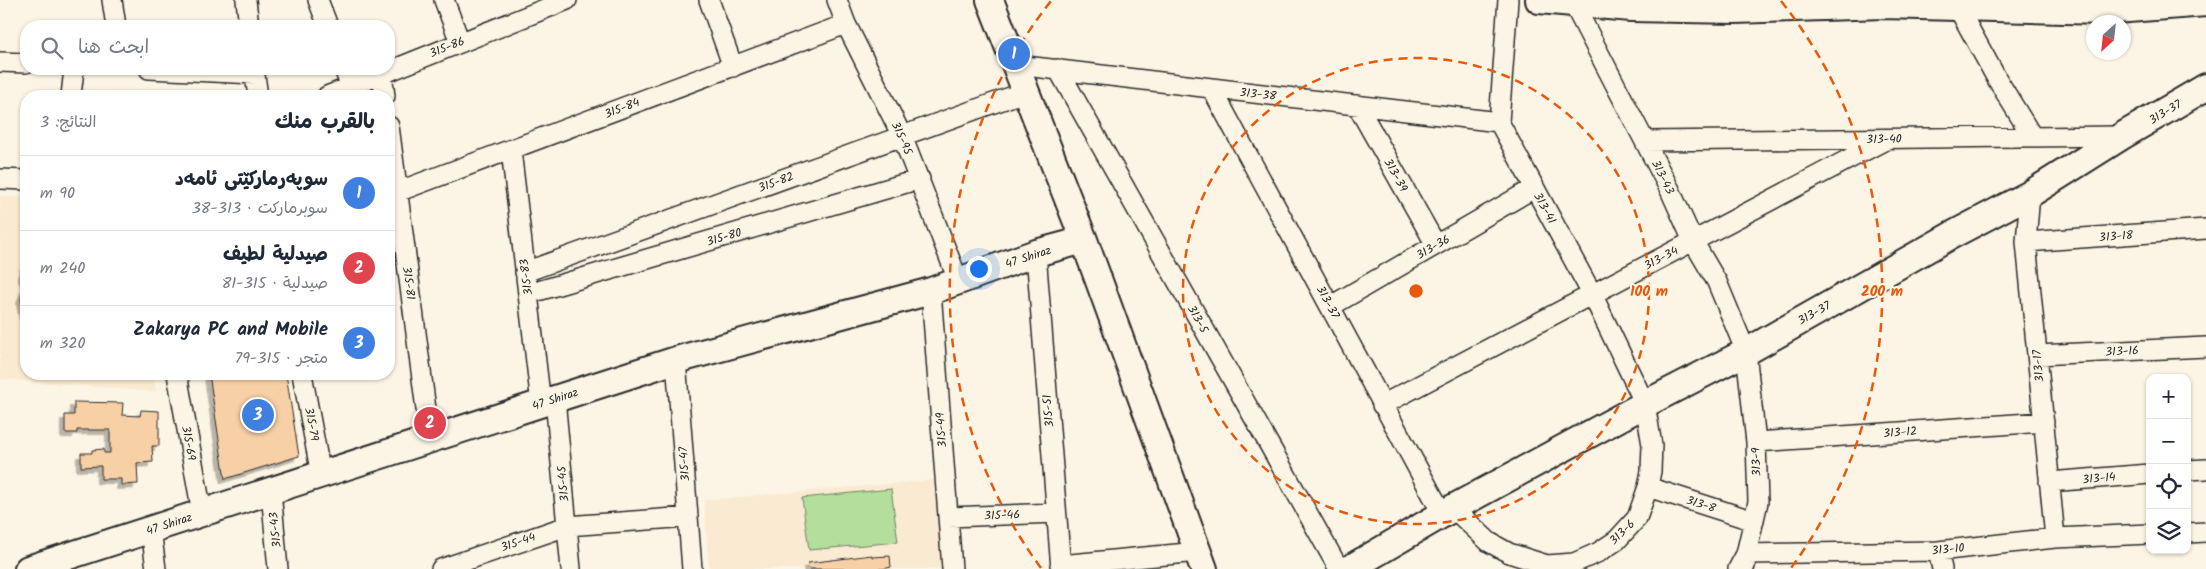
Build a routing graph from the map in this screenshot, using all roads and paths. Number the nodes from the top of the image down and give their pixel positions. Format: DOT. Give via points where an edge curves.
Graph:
graph roads {
  1 [pos="112,0"];
  2 [pos="246,0"];
  3 [pos="318,0"];
  4 [pos="444,0"];
  5 [pos="567,0"];
  6 [pos="709,0"];
  7 [pos="837,0"];
  8 [pos="990,0"];
  9 [pos="1508,0"];
  10 [pos="1539,0"];
  11 [pos="1756,4"];
  12 [pos="2206,4"];
  13 [pos="1574,5"];
  14 [pos="1970,5"];
  15 [pos="115,20"];
  16 [pos="248,20"];
  17 [pos="326,20"];
  18 [pos="846,24"];
  19 [pos="460,42"];
  20 [pos="0,62"];
  21 [pos="20,63"];
  22 [pos="1017,65"];
  23 [pos="733,67"];
  24 [pos="395,69"];
  25 [pos="1058,70"];
  26 [pos="74,75"];
  27 [pos="255,75"];
  28 [pos="346,75"];
  29 [pos="379,75"];
  30 [pos="382,75"];
  31 [pos="351,86"];
  32 [pos="1212,89"];
  33 [pos="72,90"];
  34 [pos="257,90"];
  35 [pos="341,90"];
  36 [pos="384,90"];
  37 [pos="1027,91"];
  38 [pos="2199,95"];
  39 [pos="1357,105"];
  40 [pos="1499,122"];
  41 [pos="902,136"];
  42 [pos="2032,136"];
  43 [pos="2122,136"];
  44 [pos="1887,139"];
  45 [pos="1645,141"];
  46 [pos="511,150"];
  47 [pos="395,176"];
  48 [pos="0,179"];
  49 [pos="920,179"];
  50 [pos="20,180"];
  51 [pos="1534,188"];
  52 [pos="397,192"];
  53 [pos="2030,194"];
  54 [pos="2206,230"];
  55 [pos="1084,240"];
  56 [pos="1692,241"];
  57 [pos="2026,242"];
  58 [pos="1436,245"];
  59 [pos="1036,254"];
  60 [pos="526,272"];
  61 [pos="958,280"];
  62 [pos="931,291"];
  63 [pos="528,294"];
  64 [pos="1592,294"];
  65 [pos="1331,306"];
  66 [pos="2206,347"];
  67 [pos="1746,352"];
  68 [pos="2037,355"];
  69 [pos="676,360"];
  70 [pos="178,380"];
  71 [pos="303,380"];
  72 [pos="548,401"];
  73 [pos="1645,404"];
  74 [pos="1382,405"];
  75 [pos="2044,422"];
  76 [pos="430,440"];
  77 [pos="1756,442"];
  78 [pos="2206,469"];
  79 [pos="2191,470"];
  80 [pos="2146,474"];
  81 [pos="321,475"];
  82 [pos="2049,482"];
  83 [pos="1648,488"];
  84 [pos="271,491"];
  85 [pos="1448,512"];
  86 [pos="202,513"];
  87 [pos="1056,513"];
  88 [pos="688,517"];
  89 [pos="948,517"];
  90 [pos="1754,521"];
  91 [pos="567,526"];
  92 [pos="151,529"];
  93 [pos="2206,532"];
  94 [pos="2191,533"];
  95 [pos="2146,534"];
  96 [pos="2055,538"];
  97 [pos="1201,560"];
  98 [pos="1940,560"];
  99 [pos="1743,564"];
  100 [pos="1061,567"];
  101 [pos="28,569"];
  102 [pos="156,569"];
  103 [pos="278,569"];
  104 [pos="441,569"];
  105 [pos="571,569"];
  106 [pos="692,569"];
  107 [pos="952,569"];
  108 [pos="1339,569"];
  109 [pos="1349,569"];
  1 -- 15 [label="street"];
  2 -- 16 [label="street"];
  3 -- 17 [label="street"];
  4 -- 19 [label="street"];
  5 -- 19 [label="street, 315-86"];
  6 -- 23 [label="street"];
  7 -- 18 [label="street, 315-95"];
  8 -- 22 [label="street"];
  9 -- 40 [label="street"];
  10 -- 13 [label="street"];
  11 -- 13 [label="street" via="1631,8"];
  11 -- 14 [label="street"];
  12 -- 14 [label="street" via="2102,11"];
  13 -- 45 [label="street, 313-43"];
  14 -- 42 [label="street" via="1997,79"];
  18 -- 23 [label="street, 315-84"];
  18 -- 41 [label="street, 315-95"];
  19 -- 24 [label="street, 315-86"];
  20 -- 21 [label="street"];
  22 -- 25 [label="street, 313-38"];
  22 -- 37 [label="street"];
  23 -- 46 [label="street, 315-84"];
  25 -- 32 [label="street, 313-38"];
  25 -- 108 [label="street, 313-5"];
  26 -- 33 [label="street"];
  27 -- 34 [label="street"];
  28 -- 31 [label="street"];
  29 -- 31 [label="street, 315-86"];
  30 -- 36 [label="street"];
  31 -- 35 [label="street, 315-86"];
  32 -- 39 [label="street, 313-38"];
  32 -- 65 [label="street, 313-37"];
  37 -- 41 [label="street, 315-82"];
  37 -- 55 [label="street"];
  38 -- 43 [label="street, 313-37"];
  39 -- 40 [label="street, 313-38"];
  39 -- 58 [label="street, 313-39"];
  40 -- 51 [label="street, 313-41"];
  41 -- 49 [label="street, 315-95"];
  41 -- 60 [label="street, 315-82"];
  42 -- 43 [label="street, 313-40"];
  42 -- 44 [label="street, 313-40"];
  43 -- 53 [label="street, 313-37"];
  44 -- 45 [label="street, 313-40"];
  44 -- 56 [label="street, 313-34"];
  45 -- 56 [label="street, 313-43"];
  46 -- 52 [label="street, 315-84"];
  46 -- 60 [label="street, 315-83"];
  47 -- 52 [label="street, 315-81"];
  48 -- 50 [label="street"];
  49 -- 61 [label="street, 315-95"];
  49 -- 63 [label="street, 315-80"];
  51 -- 58 [label="street, 313-36"];
  51 -- 64 [label="street, 313-41"];
  52 -- 76 [label="street, 315-81"];
  53 -- 57 [label="street, 313-17"];
  53 -- 67 [label="street, 313-37"];
  54 -- 57 [label="street, 313-18"];
  55 -- 59 [label="street, 47 Shiraz"];
  55 -- 97 [label="street"];
  56 -- 64 [label="street, 313-34"];
  56 -- 67 [label="street, 313-43" via="1717,282"];
  57 -- 68 [label="street, 313-17"];
  58 -- 65 [label="street, 313-36"];
  59 -- 61 [label="street, 47 Shiraz"];
  59 -- 87 [label="street, 315-51"];
  60 -- 63 [label="street, 315-83"];
  61 -- 62 [label="street, 47 Shiraz"];
  62 -- 69 [label="street, 47 Shiraz"];
  62 -- 89 [label="street, 315-49"];
  63 -- 72 [label="street, 315-83"];
  64 -- 73 [label="street, 313-41"];
  64 -- 74 [label="street, 313-34"];
  65 -- 74 [label="street, 313-37"];
  66 -- 68 [label="street, 313-16"];
  67 -- 73 [label="street, 313-37"];
  67 -- 77 [label="street, 313-9"];
  68 -- 75 [label="street, 313-17"];
  69 -- 72 [label="street, 47 Shiraz"];
  69 -- 88 [label="street, 315-47"];
  70 -- 86 [label="street, 315-69"];
  71 -- 81 [label="street, 315-79"];
  72 -- 76 [label="street, 47 Shiraz"];
  72 -- 91 [label="street, 315-45"];
  73 -- 83 [label="street, 313-6" via="1652,445"];
  73 -- 85 [label="street, 313-37"];
  74 -- 85 [label="street, 313-37"];
  75 -- 77 [label="street, 313-12"];
  75 -- 82 [label="street, 313-17"];
  76 -- 81 [label="street, 47 Shiraz"];
  77 -- 90 [label="street, 313-9" via="1758,502"];
  78 -- 79 [label="street"];
  80 -- 82 [label="street, 313-14"];
  81 -- 84 [label="street, 47 Shiraz"];
  82 -- 96 [label="street, 313-17"];
  83 -- 85 [label="street, 313-6" via="1637,518 1617,540 1574,563 1548,565 1509,554"];
  83 -- 90 [label="street, 313-8"];
  84 -- 86 [label="street, 47 Shiraz"];
  84 -- 103 [label="street, 315-43"];
  85 -- 109 [label="street, 313-37"];
  86 -- 92 [label="street, 47 Shiraz"];
  87 -- 89 [label="street, 315-46"];
  87 -- 100 [label="street, 315-51"];
  88 -- 91 [label="street, 315-44"];
  88 -- 106 [label="street, 315-47"];
  89 -- 107 [label="street, 315-49"];
  90 -- 99 [label="street, 313-9"];
  91 -- 104 [label="street, 315-44"];
  91 -- 105 [label="street, 315-45"];
  92 -- 101 [label="street, 47 Shiraz"];
  92 -- 102 [label="street"];
  93 -- 94 [label="street"];
  95 -- 96 [label="street, 313-10"];
  96 -- 98 [label="street, 313-10"];
  97 -- 100 [label="street"];
  98 -- 99 [label="street, 313-10"];
}
